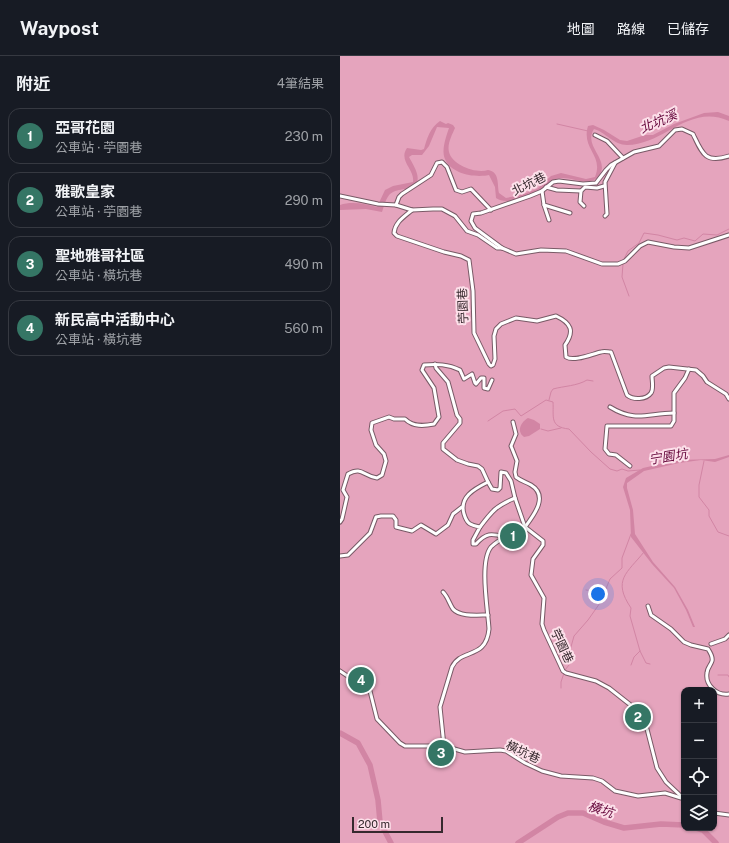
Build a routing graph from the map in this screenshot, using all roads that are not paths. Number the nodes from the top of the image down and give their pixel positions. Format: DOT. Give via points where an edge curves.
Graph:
graph roads {
  1 [pos="595,135"];
  2 [pos="729,156"];
  3 [pos="623,158"];
  4 [pos="615,163"];
  5 [pos="604,186"];
  6 [pos="546,187"];
  7 [pos="542,191"];
  8 [pos="581,191"];
  9 [pos="340,196"];
  10 [pos="396,205"];
  11 [pos="544,205"];
  12 [pos="584,206"];
  13 [pos="412,210"];
  14 [pos="491,210"];
  15 [pos="570,214"];
  16 [pos="605,216"];
  17 [pos="549,220"];
  18 [pos="729,235"];
  19 [pos="502,248"];
  20 [pos="435,364"];
  21 [pos="689,369"];
  22 [pos="492,380"];
  23 [pos="729,399"];
  24 [pos="610,407"];
  25 [pos="674,413"];
  26 [pos="513,422"];
  27 [pos="630,466"];
  28 [pos="488,482"];
  29 [pos="515,498"];
  30 [pos="462,507"];
  31 [pos="340,522"];
  32 [pos="525,526"];
  33 [pos="480,527"];
  34 [pos="504,537"];
  35 [pos="340,556"];
  36 [pos="443,592"];
  37 [pos="648,606"];
  38 [pos="488,615"];
  39 [pos="729,635"];
  40 [pos="711,644"];
  41 [pos="340,671"];
  42 [pos="729,694"];
  43 [pos="444,746"];
  44 [pos="681,797"];
  45 [pos="681,798"];
  46 [pos="717,814"];
  47 [pos="729,816"];
  1 -- 3 [label="street" via="607,141"];
  2 -- 3 [label="street, 北坑巷" via="713,160 709,158 700,150 693,134 682,129 675,130 659,146 634,152"];
  3 -- 4 [label="street, 北坑巷"];
  4 -- 5 [label="street"];
  4 -- 6 [label="street, 北坑巷" via="596,183 559,181"];
  5 -- 8 [label="street" via="585,187"];
  5 -- 16 [label="street" via="607,214"];
  6 -- 7 [label="street, 北坑巷"];
  6 -- 8 [label="street"];
  7 -- 11 [label="street"];
  7 -- 14 [label="street, 北坑巷"];
  8 -- 12 [label="street" via="580,202"];
  9 -- 10 [label="street, 北坑巷"];
  10 -- 13 [label="street, 北坑巷"];
  10 -- 14 [label="street" via="399,197 431,175 437,163 442,162 447,167 456,190 462,192 471,188"];
  11 -- 15 [label="street"];
  11 -- 17 [label="street"];
  13 -- 19 [label="street, 北坑巷" via="433,208 448,212 467,231 497,248"];
  13 -- 21 [label="street, 苧園巷" via="397,223 394,233 469,260 474,333 491,366 495,359 494,336 501,324 516,318 537,321 556,316 570,328 570,337 565,345 566,357 575,359 602,351 611,352 629,396 648,396 652,390 652,376 664,368"];
  14 -- 19 [label="street, 北坑巷" via="473,214 472,224"];
  18 -- 19 [label="street, 北坑巷" via="688,248 648,242 618,264 602,264 566,251 541,250 516,254"];
  20 -- 22 [label="street" via="460,370 464,379 472,374 475,384 484,378 486,389"];
  20 -- 28 [label="street" via="448,382 460,419 460,424 443,442 443,449 457,460 478,466"];
  20 -- 31 [label="street" via="424,365 422,370 434,388 439,417 434,424 425,426 389,417 372,423 371,430 376,445 384,454 386,461 382,475 377,478 369,477 362,471 355,470 348,474 343,490 347,497"];
  21 -- 23 [label="street, 苧園巷" via="700,373 707,382 726,394"];
  21 -- 25 [label="street" via="674,393"];
  24 -- 25 [label="street" via="618,412 642,417"];
  25 -- 27 [label="street" via="674,421 670,426 607,426 605,449"];
  26 -- 32 [label="street" via="516,434 511,446 517,461 516,478 532,486 540,496 537,510"];
  28 -- 29 [label="street" via="492,489 498,490 501,472 506,473"];
  28 -- 30 [label="street" via="466,497"];
  29 -- 32 [label="street"];
  29 -- 33 [label="street" via="493,510"];
  30 -- 33 [label="street" via="470,525"];
  30 -- 35 [label="street" via="453,514 448,525 436,534 421,525 412,531 396,527 393,516 376,517 370,533 348,555"];
  32 -- 34 [label="street"];
  32 -- 44 [label="street, 苧園巷" via="543,542 543,546 533,559 531,575 544,598 544,630 564,672 596,681 642,714 657,768"];
  33 -- 34 [label="street" via="473,544 488,534"];
  34 -- 38 [label="street" via="492,547 485,559"];
  36 -- 38 [label="street" via="459,613"];
  37 -- 42 [label="street" via="651,615 684,642 708,649 712,661 706,674 707,680 712,689"];
  38 -- 43 [label="street" via="490,629 487,642 480,650 454,663 452,668 440,707"];
  39 -- 40 [label="street"];
  41 -- 43 [label="street, 橫坑巷" via="370,691 377,718 400,743 408,747"];
  43 -- 45 [label="street, 橫坑巷" via="465,752 506,751 542,771 561,776 593,778 615,791 638,796 664,793"];
  46 -- 47 [label="street"];
}
